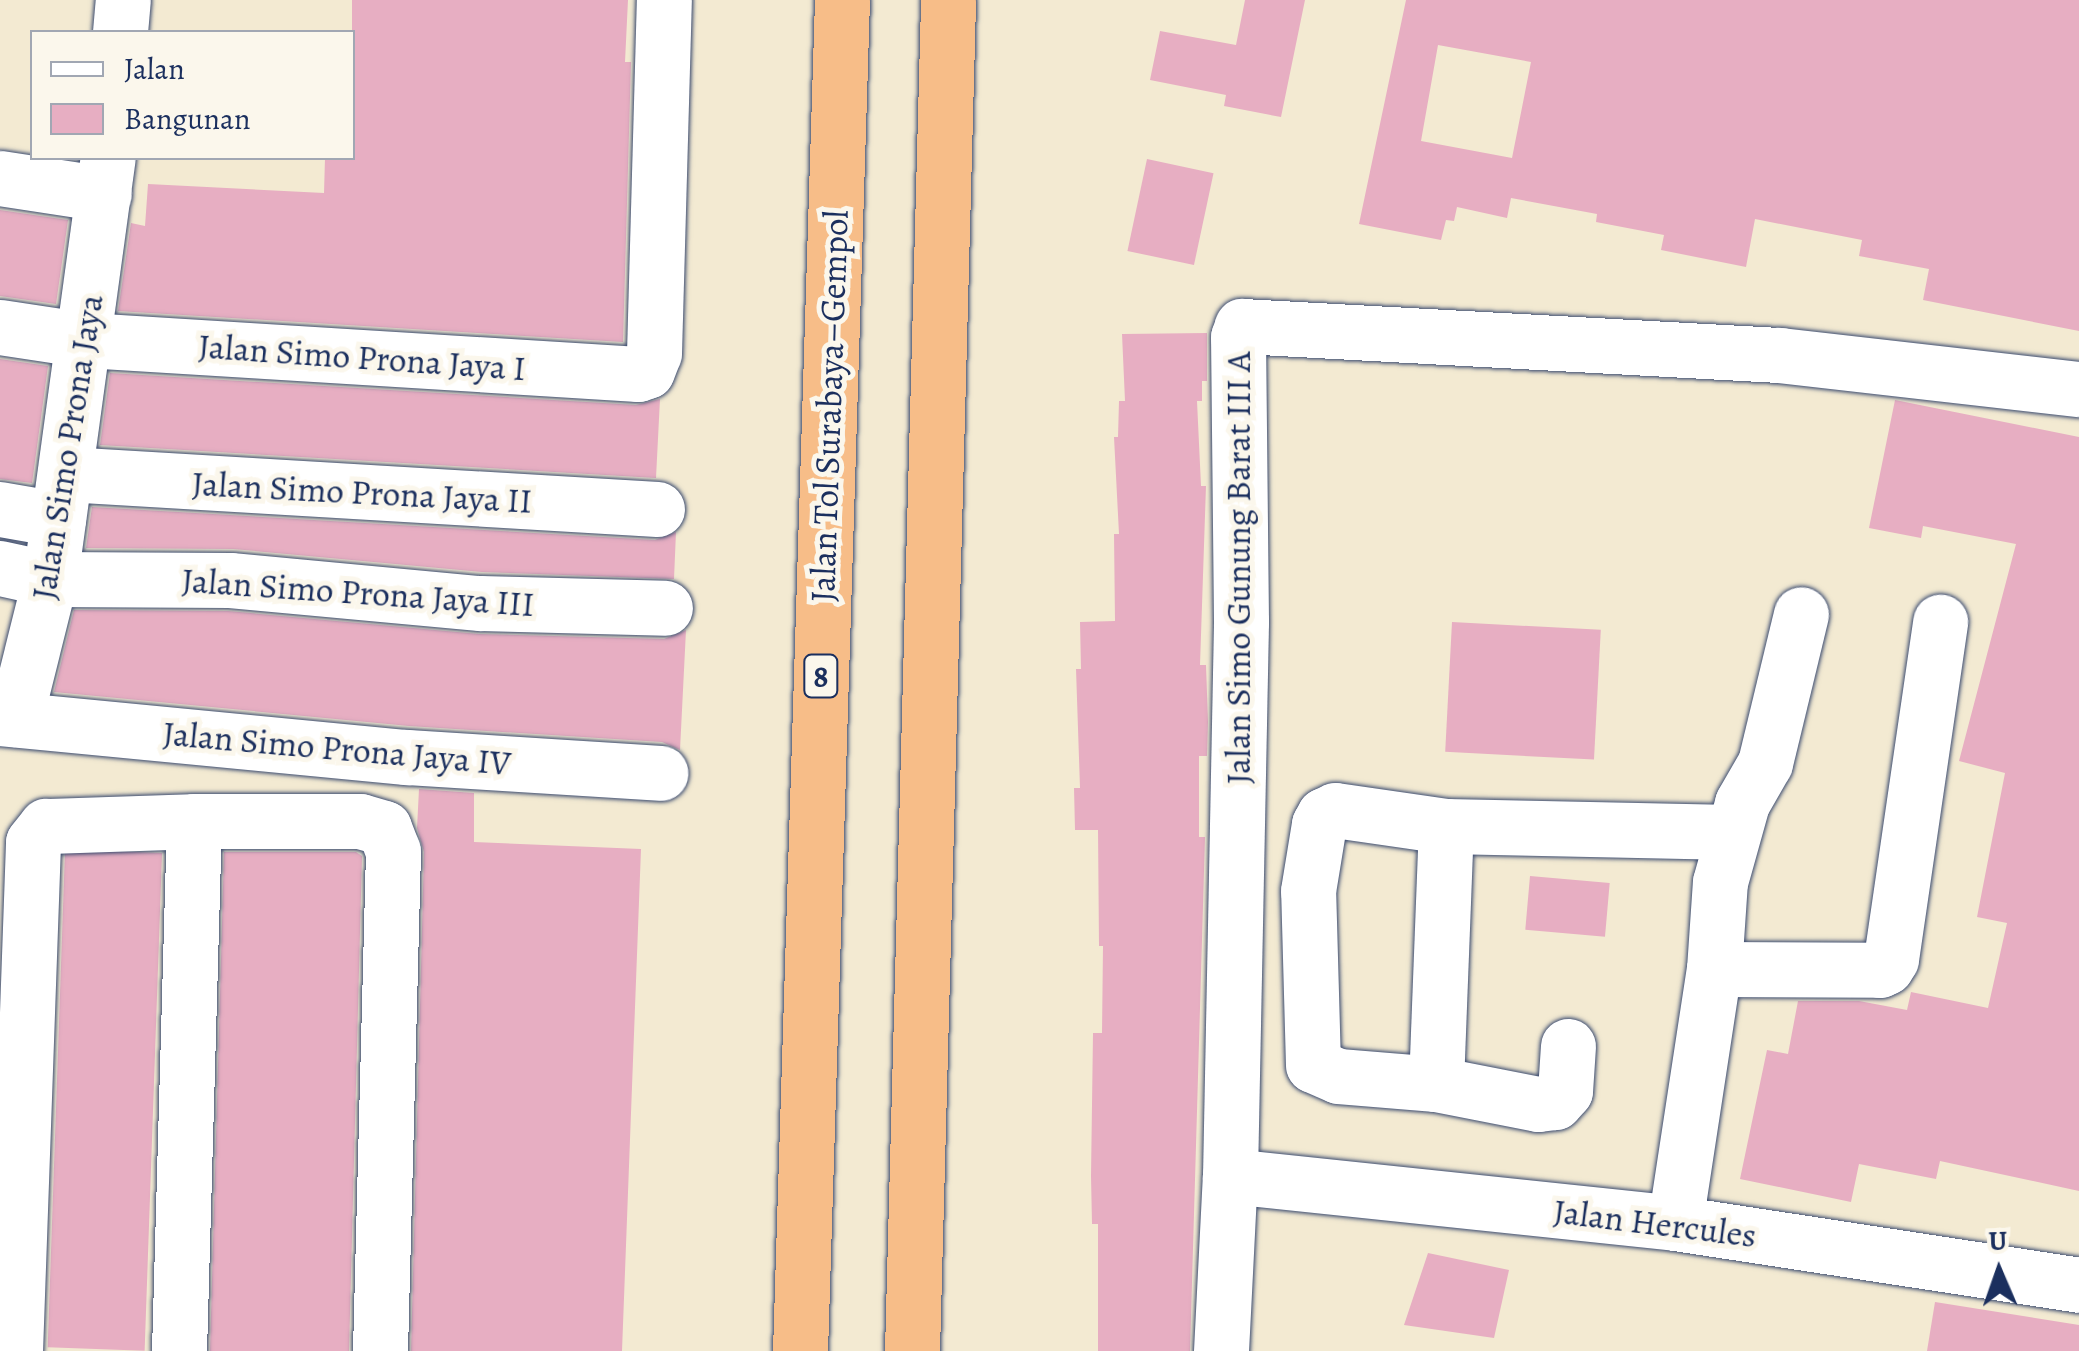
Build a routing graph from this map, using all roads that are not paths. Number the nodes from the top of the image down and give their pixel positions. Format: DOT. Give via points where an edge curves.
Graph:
graph roads {
  1 [pos="123,0"];
  2 [pos="664,0"];
  3 [pos="842,0"];
  4 [pos="948,0"];
  5 [pos="120,30"];
  6 [pos="106,176"];
  7 [pos="0,178"];
  8 [pos="0,326"];
  9 [pos="86,340"];
  10 [pos="2079,389"];
  11 [pos="62,497"];
  12 [pos="0,509"];
  13 [pos="657,509"];
  14 [pos="25,573"];
  15 [pos="665,608"];
  16 [pos="1802,614"];
  17 [pos="1940,622"];
  18 [pos="8,719"];
  19 [pos="660,773"];
  20 [pos="194,821"];
  21 [pos="1446,826"];
  22 [pos="1733,832"];
  23 [pos="1714,969"];
  24 [pos="1568,1046"];
  25 [pos="1436,1084"];
  26 [pos="1230,1176"];
  27 [pos="1675,1223"];
  28 [pos="2079,1284"];
  29 [pos="15,1351"];
  30 [pos="179,1351"];
  31 [pos="380,1351"];
  32 [pos="800,1351"];
  33 [pos="912,1351"];
  34 [pos="1221,1351"];
  1 -- 5 [label="street"];
  2 -- 9 [label="street, Jalan Simo Prona Jaya I" via="654,353 647,371"];
  3 -- 32 [label="highway, Jalan Tol Surabaya–Gempol / 8"];
  4 -- 33 [label="highway"];
  6 -- 7 [label="street"];
  6 -- 9 [label="street, Jalan Simo Prona Jaya"];
  8 -- 9 [label="street, Jalan Simo Prona Jaya I"];
  9 -- 11 [label="street, Jalan Simo Prona Jaya"];
  10 -- 26 [label="street, Jalan Simo Gunung Barat III A" via="1778,354 1242,326"];
  11 -- 12 [label="street, Jalan Simo Prona Jaya II"];
  11 -- 13 [label="street, Jalan Simo Prona Jaya II"];
  11 -- 14 [label="street, Jalan Simo Prona Jaya"];
  14 -- 15 [label="street, Jalan Simo Prona Jaya III" via="230,580 480,604"];
  14 -- 18 [label="street, Jalan Simo Prona Jaya"];
  16 -- 22 [label="street" via="1765,763"];
  17 -- 23 [label="street" via="1886,966"];
  18 -- 19 [label="street, Jalan Simo Prona Jaya IV" via="408,758"];
  20 -- 29 [label="street" via="46,826 32,842"];
  20 -- 30 [label="street"];
  20 -- 31 [label="street" via="375,822 391,838"];
  21 -- 22 [label="street"];
  21 -- 25 [label="street"];
  21 -- 25 [label="street" via="1335,810 1324,815 1308,890 1313,1065 1338,1076"];
  22 -- 23 [label="street" via="1720,882"];
  23 -- 27 [label="street"];
  24 -- 25 [label="street" via="1565,1091 1555,1102"];
  26 -- 27 [label="street, Jalan Hercules"];
  26 -- 34 [label="street, Jalan Simo Gunung Barat III A"];
  27 -- 28 [label="street, Jalan Hercules"];
}
